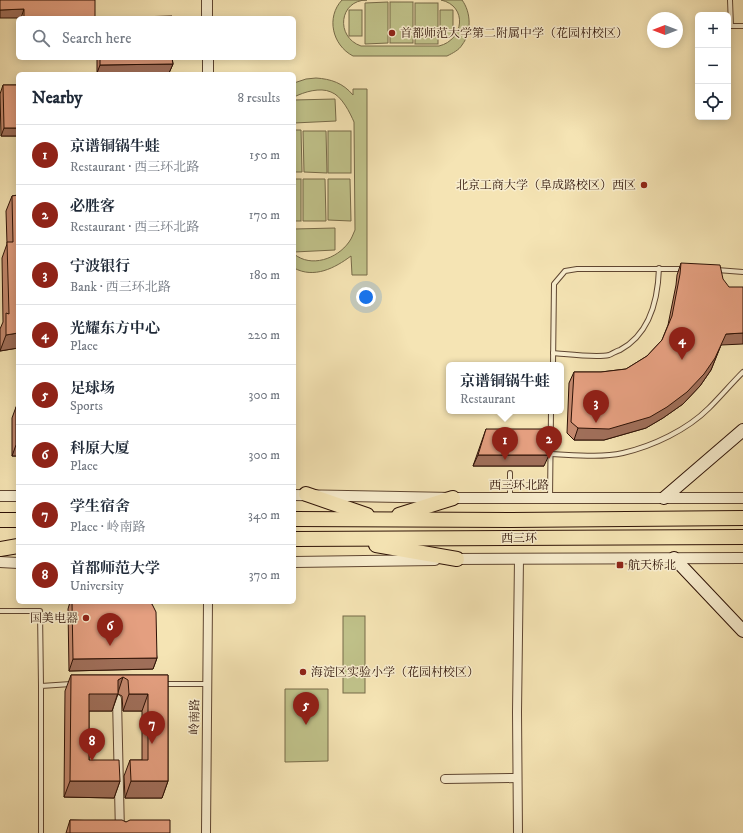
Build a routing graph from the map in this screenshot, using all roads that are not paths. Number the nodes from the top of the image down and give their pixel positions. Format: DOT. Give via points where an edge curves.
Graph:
graph roads {
  1 [pos="207,0"];
  2 [pos="730,0"];
  3 [pos="208,16"];
  4 [pos="743,26"];
  5 [pos="208,60"];
  6 [pos="208,72"];
  7 [pos="659,268"];
  8 [pos="688,269"];
  9 [pos="712,270"];
  10 [pos="743,272"];
  11 [pos="553,353"];
  12 [pos="553,362"];
  13 [pos="743,372"];
  14 [pos="551,414"];
  15 [pos="743,430"];
  16 [pos="550,454"];
  17 [pos="510,473"];
  18 [pos="300,494"];
  19 [pos="0,496"];
  20 [pos="16,496"];
  21 [pos="453,498"];
  22 [pos="510,498"];
  23 [pos="550,498"];
  24 [pos="664,498"];
  25 [pos="743,498"];
  26 [pos="743,518"];
  27 [pos="383,519"];
  28 [pos="296,520"];
  29 [pos="743,537"];
  30 [pos="340,538"];
  31 [pos="296,539"];
  32 [pos="0,540"];
  33 [pos="16,540"];
  34 [pos="16,546"];
  35 [pos="0,549"];
  36 [pos="674,558"];
  37 [pos="743,558"];
  38 [pos="457,559"];
  39 [pos="519,559"];
  40 [pos="0,562"];
  41 [pos="296,562"];
  42 [pos="16,563"];
  43 [pos="208,604"];
  44 [pos="0,611"];
  45 [pos="743,631"];
  46 [pos="79,684"];
  47 [pos="162,684"];
  48 [pos="208,684"];
  49 [pos="41,686"];
  50 [pos="117,699"];
  51 [pos="517,778"];
  52 [pos="445,779"];
  53 [pos="41,833"];
  54 [pos="120,833"];
  55 [pos="206,833"];
  56 [pos="518,833"];
  1 -- 3 [label="street"];
  2 -- 4 [label="lane" via="731,26"];
  5 -- 6 [label="street"];
  7 -- 8 [label="lane"];
  7 -- 11 [label="lane" via="655,305 645,328 628,346 609,355"];
  7 -- 11 [label="lane" via="565,271 554,284"];
  9 -- 10 [label="lane"];
  11 -- 12 [label="lane"];
  13 -- 16 [label="lane" via="708,409 678,431 652,444 622,453 591,456"];
  14 -- 16 [label="lane"];
  15 -- 24 [label="main road"];
  16 -- 23 [label="lane"];
  17 -- 22 [label="lane"];
  18 -- 21 [label="street, 西三环北路"];
  18 -- 27 [label="highway"];
  19 -- 20 [label="street"];
  21 -- 22 [label="street, 西三环北路"];
  21 -- 27 [label="highway"];
  22 -- 23 [label="street, 西三环北路"];
  23 -- 24 [label="street, 西三环北路"];
  24 -- 25 [label="street, 西三环北路"];
  26 -- 27 [label="highway, 西三环"];
  27 -- 28 [label="highway, 西三环"];
  29 -- 30 [label="highway, 西三环"];
  30 -- 31 [label="highway, 西三环"];
  30 -- 38 [label="highway"];
  32 -- 33 [label="highway"];
  34 -- 35 [label="highway"];
  36 -- 37 [label="street"];
  36 -- 39 [label="street"];
  36 -- 45 [label="main road"];
  38 -- 39 [label="street"];
  38 -- 41 [label="street"];
  39 -- 51 [label="street"];
  40 -- 42 [label="street"];
  43 -- 48 [label="street, 岭南路"];
  44 -- 49 [label="lane" via="40,611"];
  46 -- 49 [label="lane"];
  47 -- 48 [label="lane"];
  48 -- 55 [label="street, 岭南路"];
  49 -- 53 [label="lane"];
  50 -- 54 [label="street"];
  51 -- 52 [label="street"];
  51 -- 56 [label="street"];
}
